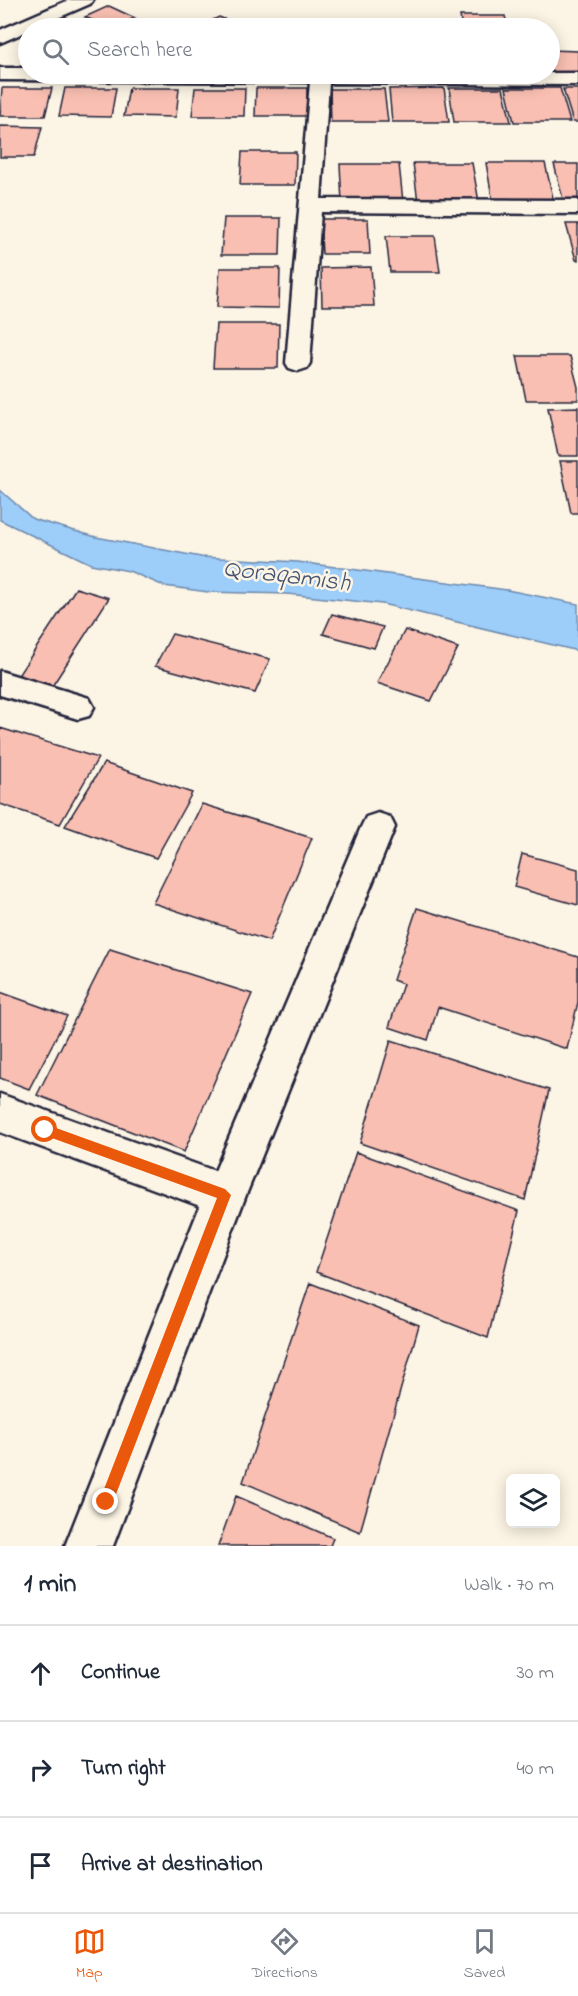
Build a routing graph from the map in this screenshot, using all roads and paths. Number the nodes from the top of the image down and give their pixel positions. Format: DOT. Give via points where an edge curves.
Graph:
graph roads {
  1 [pos="84,0"];
  2 [pos="43,18"];
  3 [pos="18,29"];
  4 [pos="0,37"];
  5 [pos="0,74"];
  6 [pos="18,74"];
  7 [pos="560,79"];
  8 [pos="578,79"];
  9 [pos="319,84"];
  10 [pos="311,206"];
  11 [pos="578,207"];
  12 [pos="298,363"];
  13 [pos="0,683"];
  14 [pos="78,707"];
  15 [pos="378,827"];
  16 [pos="0,1113"];
  17 [pos="225,1195"];
  18 [pos="89,1546"];
  1 -- 2 [label="street"];
  3 -- 4 [label="street"];
  5 -- 6 [label="street"];
  7 -- 8 [label="street"];
  9 -- 10 [label="street"];
  10 -- 11 [label="street"];
  10 -- 12 [label="street"];
  13 -- 14 [label="street"];
  15 -- 17 [label="street"];
  16 -- 17 [label="street"];
  17 -- 18 [label="street"];
}
